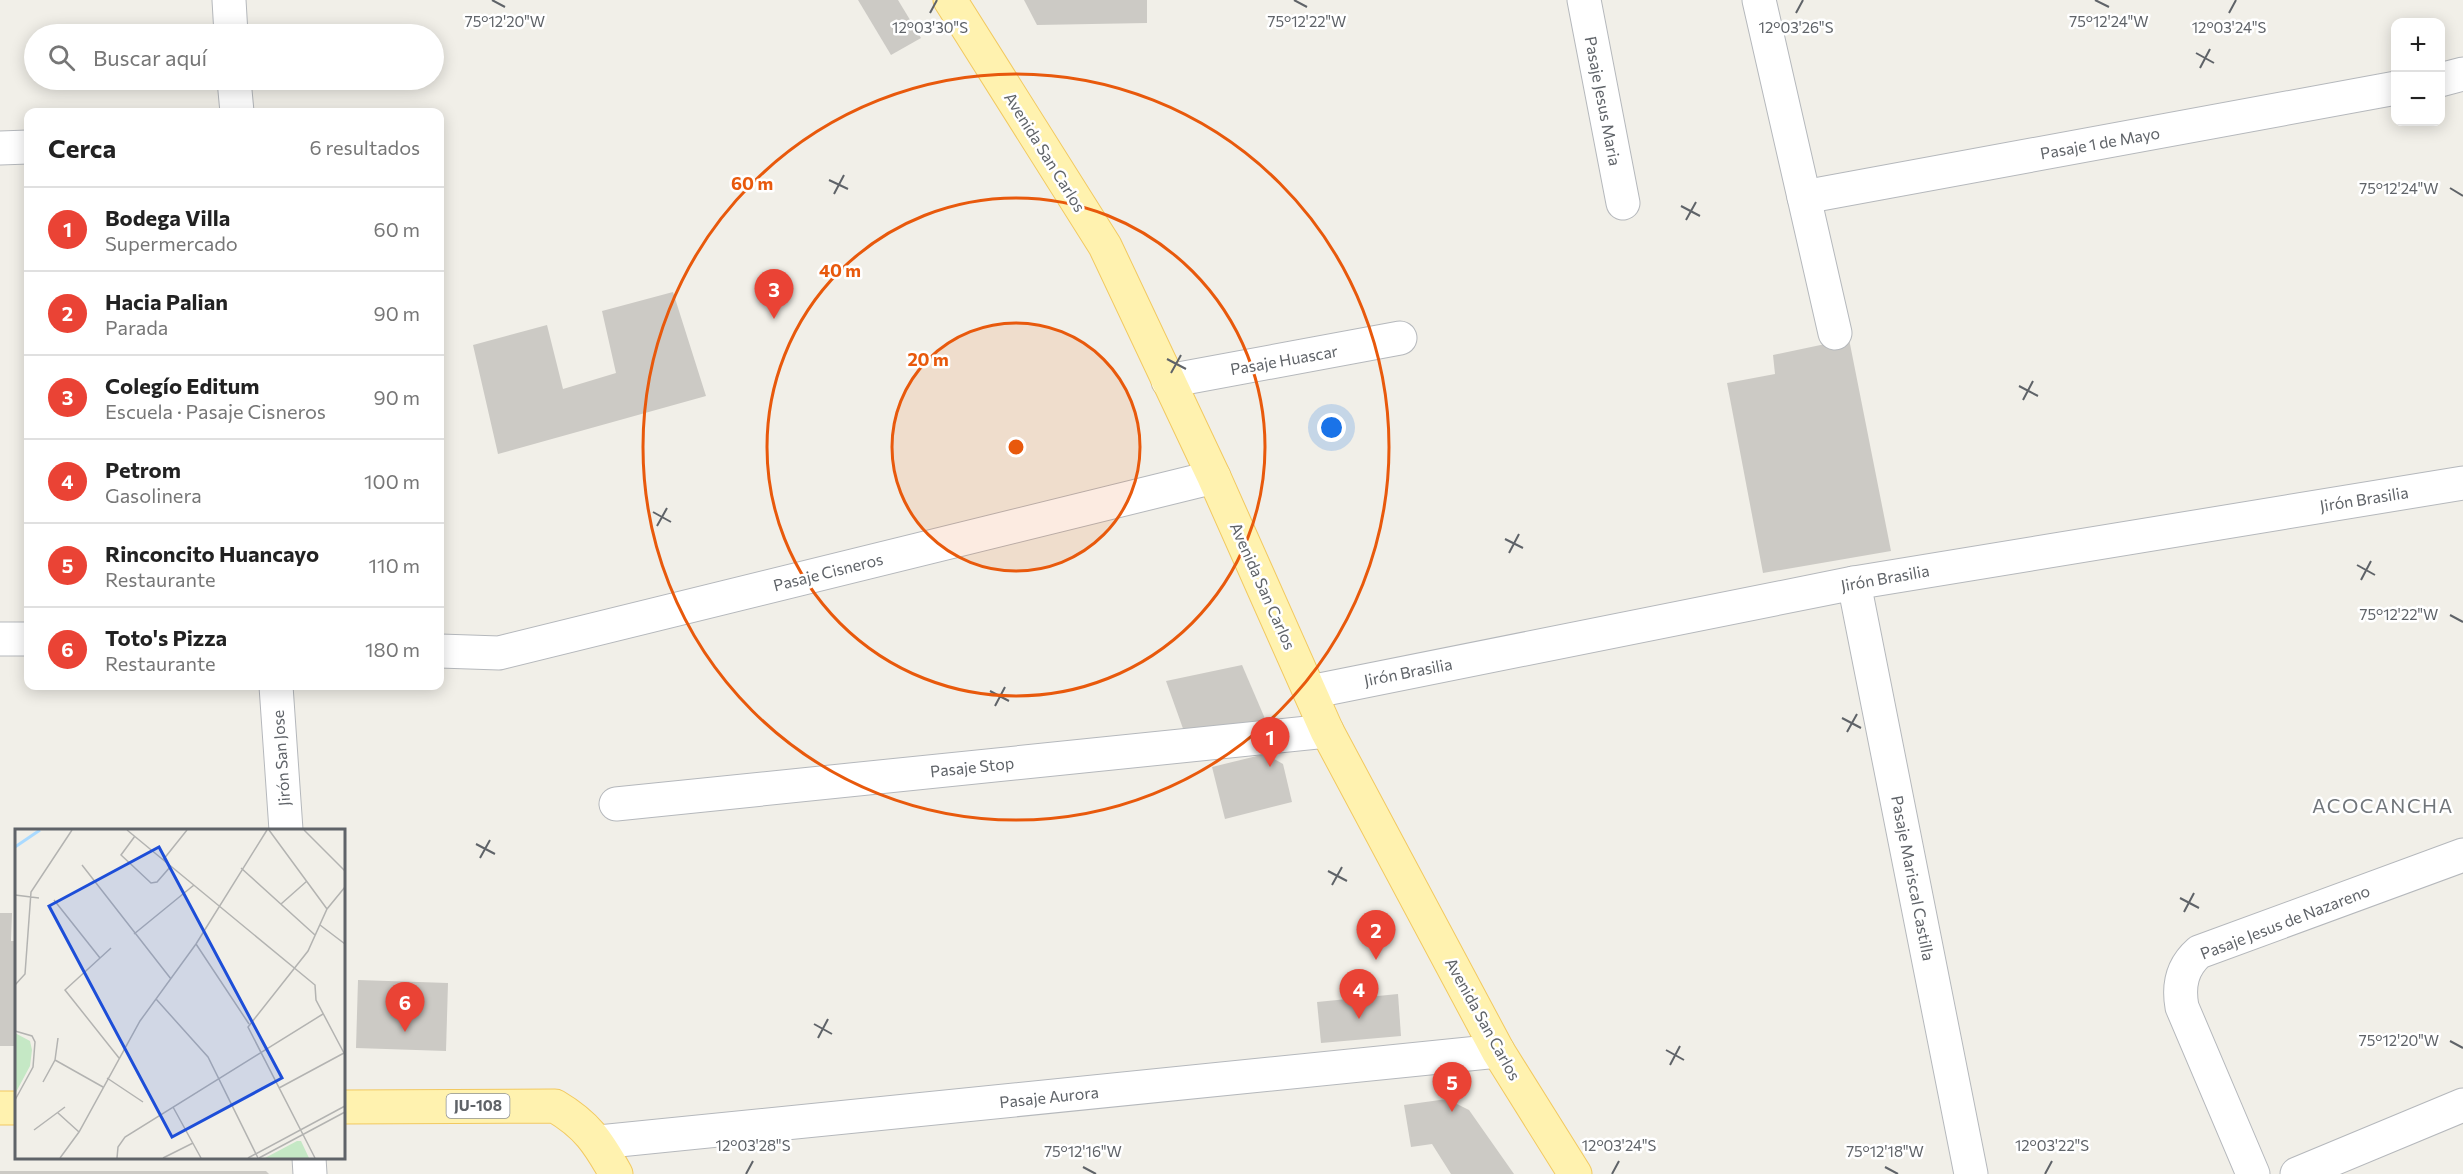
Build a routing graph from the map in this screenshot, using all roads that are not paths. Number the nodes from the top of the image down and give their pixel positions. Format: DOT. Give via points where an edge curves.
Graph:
graph roads {
  1 [pos="229,0"];
  2 [pos="950,0"];
  3 [pos="1584,0"];
  4 [pos="1759,0"];
  5 [pos="230,24"];
  6 [pos="2463,74"];
  7 [pos="2445,79"];
  8 [pos="2391,89"];
  9 [pos="235,90"];
  10 [pos="237,108"];
  11 [pos="24,147"];
  12 [pos="0,148"];
  13 [pos="1804,197"];
  14 [pos="1623,203"];
  15 [pos="1835,333"];
  16 [pos="1400,338"];
  17 [pos="1168,381"];
  18 [pos="1214,477"];
  19 [pos="2463,483"];
  20 [pos="1854,583"];
  21 [pos="0,639"];
  22 [pos="24,639"];
  23 [pos="444,651"];
  24 [pos="276,690"];
  25 [pos="1310,692"];
  26 [pos="1327,731"];
  27 [pos="616,804"];
  28 [pos="286,829"];
  29 [pos="2463,855"];
  30 [pos="1498,1051"];
  31 [pos="2463,1105"];
  32 [pos="345,1107"];
  33 [pos="599,1142"];
  34 [pos="309,1159"];
  35 [pos="2345,1165"];
  36 [pos="310,1174"];
  37 [pos="616,1174"];
  38 [pos="1575,1174"];
  39 [pos="1971,1174"];
  40 [pos="2253,1174"];
  41 [pos="2296,1174"];
  1 -- 5 [label="street"];
  2 -- 17 [label="main road, Avenida San Carlos" via="1105,246"];
  3 -- 14 [label="street, Pasaje Jesus Maria"];
  4 -- 13 [label="street"];
  6 -- 7 [label="street"];
  8 -- 13 [label="street, Pasaje 1 de Mayo"];
  9 -- 10 [label="street"];
  11 -- 12 [label="street"];
  13 -- 15 [label="street"];
  16 -- 17 [label="street, Pasaje Huascar"];
  17 -- 18 [label="main road, Avenida San Carlos"];
  18 -- 23 [label="street, Pasaje Cisneros" via="500,653"];
  18 -- 25 [label="main road, Avenida San Carlos"];
  19 -- 20 [label="street, Jirón Brasilia"];
  20 -- 25 [label="street, Jirón Brasilia"];
  20 -- 39 [label="street, Pasaje Mariscal Castilla"];
  21 -- 22 [label="street"];
  24 -- 28 [label="street, Jirón San Jose"];
  25 -- 26 [label="main road, Avenida San Carlos"];
  26 -- 27 [label="street, Pasaje Stop"];
  26 -- 30 [label="main road, Avenida San Carlos"];
  29 -- 40 [label="street, Pasaje Jesus de Nazareno" via="2199,952 2190,960 2182,976 2182,1007"];
  30 -- 33 [label="street, Pasaje Aurora"];
  30 -- 38 [label="main road, Avenida San Carlos"];
  31 -- 35 [label="street"];
  32 -- 33 [label="main road, JU-108" via="555,1106 578,1120"];
  33 -- 37 [label="main road, JU-108"];
  34 -- 36 [label="street"];
  35 -- 41 [label="street"];
}
